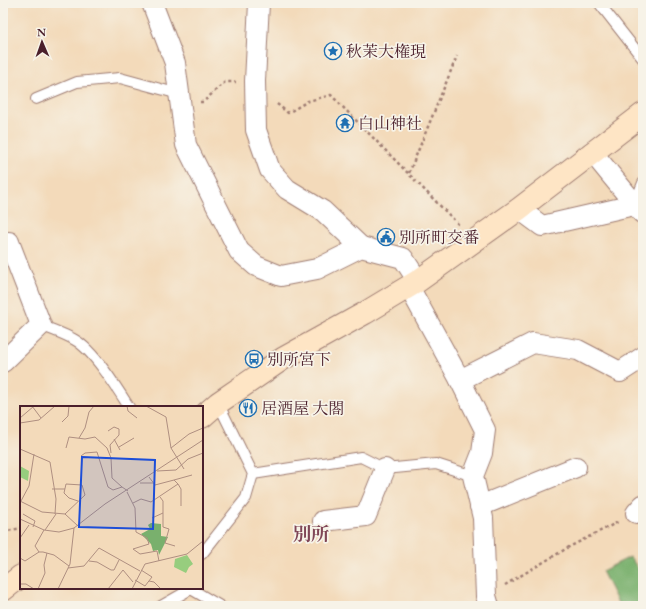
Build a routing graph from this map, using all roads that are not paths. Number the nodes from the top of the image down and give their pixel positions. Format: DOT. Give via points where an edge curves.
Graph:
graph roads {
  1 [pos="152,3"];
  2 [pos="259,3"];
  3 [pos="599,3"];
  4 [pos="642,52"];
  5 [pos="179,96"];
  6 [pos="36,99"];
  7 [pos="643,114"];
  8 [pos="592,152"];
  9 [pos="643,183"];
  10 [pos="519,209"];
  11 [pos="639,210"];
  12 [pos="3,242"];
  13 [pos="361,247"];
  14 [pos="413,284"];
  15 [pos="41,325"];
  16 [pos="643,356"];
  17 [pos="3,362"];
  18 [pos="460,380"];
  19 [pos="128,406"];
  20 [pos="210,410"];
  21 [pos="576,467"];
  22 [pos="386,469"];
  23 [pos="253,474"];
  24 [pos="473,476"];
  25 [pos="480,506"];
  26 [pos="323,521"];
  27 [pos="203,553"];
  28 [pos="20,577"];
  29 [pos="191,589"];
  30 [pos="3,590"];
  31 [pos="487,601"];
  32 [pos="161,606"];
  33 [pos="220,606"];
  1 -- 5 [label="street" via="175,63"];
  2 -- 13 [label="street" via="254,81 256,130 270,170 287,189 323,211"];
  3 -- 4 [label="lane"];
  5 -- 6 [label="lane" via="120,78 77,82"];
  5 -- 13 [label="street" via="186,145 239,251 256,266 280,276 317,269"];
  7 -- 8 [label="street"];
  8 -- 10 [label="street"];
  8 -- 11 [label="street"];
  9 -- 11 [label="lane"];
  10 -- 11 [label="street" via="542,226"];
  10 -- 14 [label="street"];
  12 -- 15 [label="street" via="9,242"];
  13 -- 14 [label="street" via="403,258"];
  14 -- 18 [label="street"];
  14 -- 20 [label="street" via="365,314 284,358"];
  15 -- 17 [label="street"];
  15 -- 19 [label="lane" via="82,345 106,372"];
  16 -- 18 [label="street" via="620,372 578,350 533,343"];
  18 -- 24 [label="street" via="485,430 482,453"];
  20 -- 23 [label="lane"];
  21 -- 25 [label="street"];
  22 -- 23 [label="lane" via="361,457"];
  22 -- 24 [label="lane" via="436,464"];
  22 -- 26 [label="street" via="366,516"];
  23 -- 27 [label="lane" via="246,498"];
  24 -- 25 [label="street"];
  25 -- 31 [label="street" via="483,518"];
  28 -- 30 [label="street"];
  29 -- 32 [label="lane"];
  29 -- 33 [label="lane"];
}
